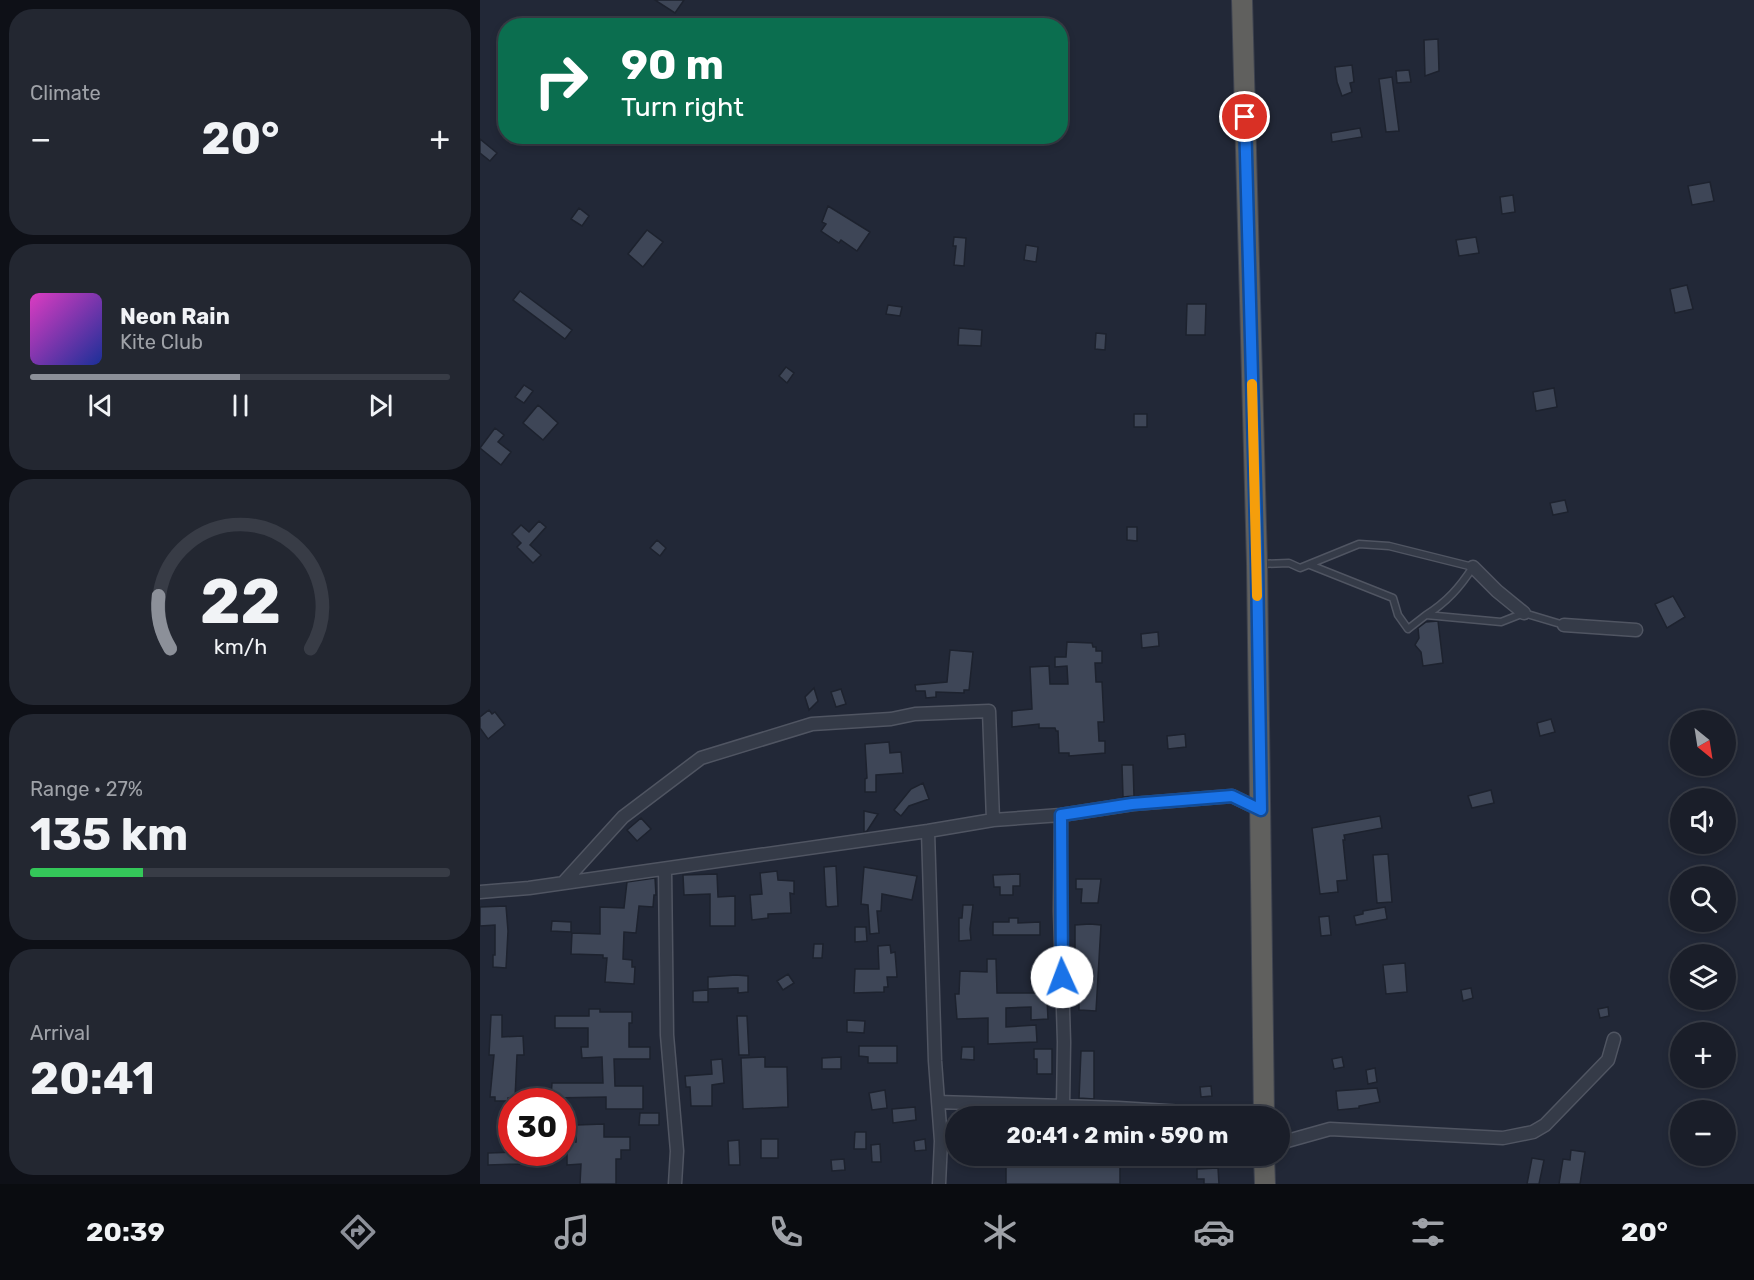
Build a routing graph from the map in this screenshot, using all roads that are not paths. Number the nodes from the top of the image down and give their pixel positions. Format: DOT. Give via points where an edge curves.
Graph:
graph roads {
  1 [pos="1242,0"];
  2 [pos="1257,564"];
  3 [pos="1310,565"];
  4 [pos="1473,567"];
  5 [pos="1524,614"];
  6 [pos="1426,615"];
  7 [pos="1563,625"];
  8 [pos="1636,630"];
  9 [pos="1261,810"];
  10 [pos="1061,815"];
  11 [pos="993,820"];
  12 [pos="928,831"];
  13 [pos="665,868"];
  14 [pos="563,883"];
  15 [pos="480,892"];
  16 [pos="1614,1039"];
  17 [pos="938,1102"];
  18 [pos="1063,1106"];
  19 [pos="1264,1106"];
  20 [pos="1290,1140"];
  21 [pos="1264,1166"];
  22 [pos="675,1184"];
  23 [pos="939,1184"];
  24 [pos="1265,1184"];
  1 -- 2 [label="highway"];
  2 -- 3 [label="lane" via="1288,563 1300,568"];
  2 -- 9 [label="highway"];
  3 -- 4 [label="lane" via="1359,544 1389,546"];
  3 -- 6 [label="lane" via="1393,598 1408,629"];
  4 -- 5 [label="street"];
  4 -- 6 [label="lane" via="1459,588"];
  5 -- 6 [label="lane" via="1501,622"];
  5 -- 7 [label="lane"];
  7 -- 8 [label="street"];
  9 -- 10 [label="street" via="1232,796 1132,804"];
  9 -- 19 [label="highway"];
  10 -- 11 [label="street"];
  10 -- 18 [label="street"];
  11 -- 12 [label="street"];
  11 -- 14 [label="street" via="989,711 812,724 701,758 622,817"];
  12 -- 13 [label="street"];
  12 -- 17 [label="street"];
  13 -- 14 [label="street"];
  13 -- 22 [label="street" via="667,1035 677,1150"];
  14 -- 15 [label="street"];
  16 -- 20 [label="street" via="1608,1060 1545,1125 1533,1132 1503,1138 1330,1130"];
  17 -- 18 [label="street"];
  17 -- 23 [label="street"];
  21 -- 24 [label="highway"];
}
